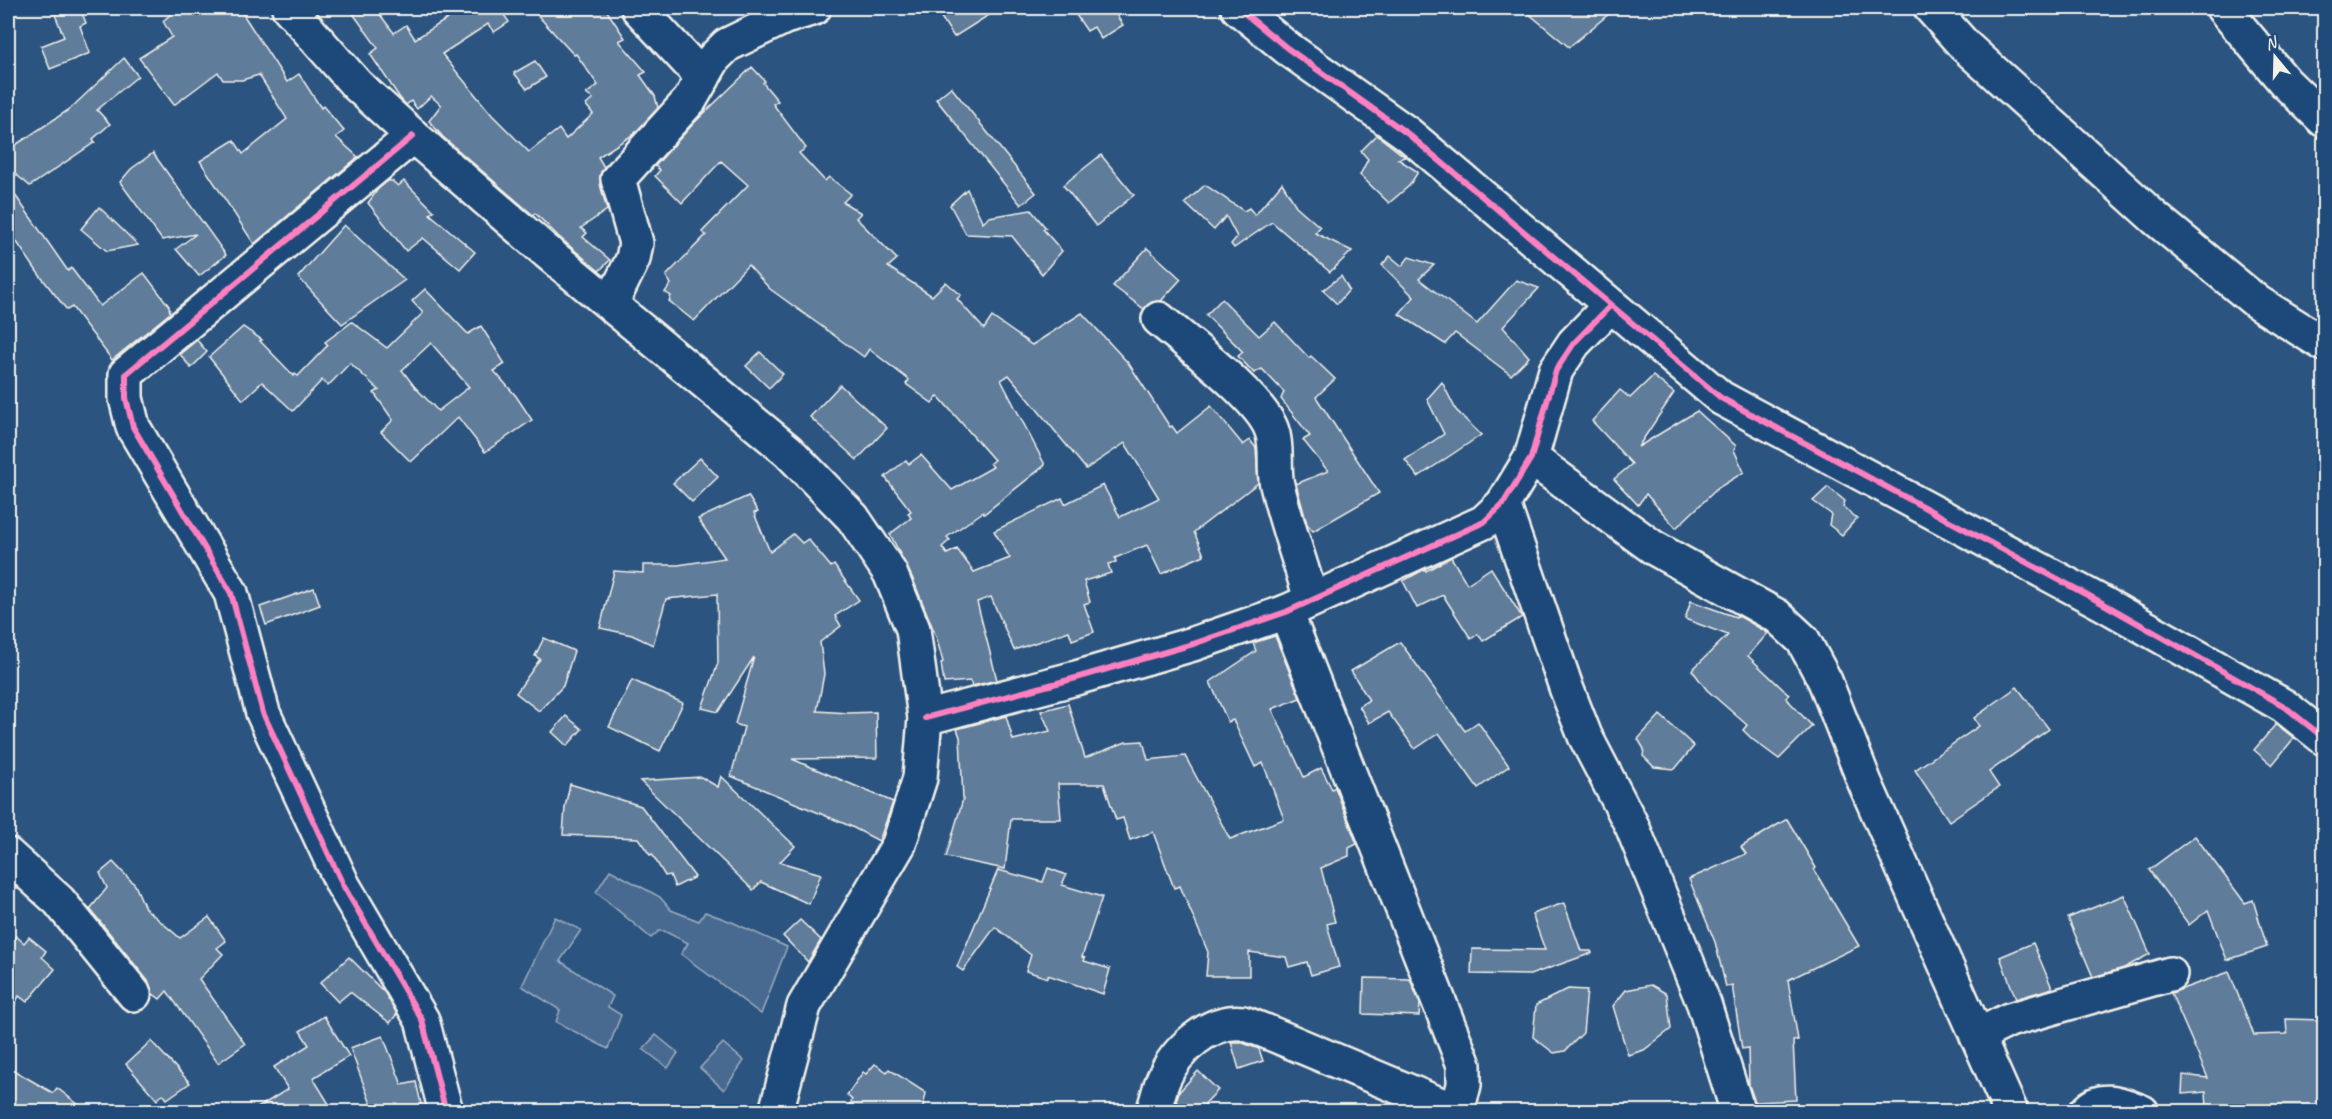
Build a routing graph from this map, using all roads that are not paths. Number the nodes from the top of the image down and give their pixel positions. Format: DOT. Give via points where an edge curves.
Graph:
graph roads {
  1 [pos="289,8"];
  2 [pos="638,8"];
  3 [pos="814,8"];
  4 [pos="1238,8"];
  5 [pos="1932,8"];
  6 [pos="2223,8"];
  7 [pos="703,78"];
  8 [pos="2325,120"];
  9 [pos="413,136"];
  10 [pos="610,304"];
  11 [pos="1610,306"];
  12 [pos="1159,319"];
  13 [pos="2325,344"];
  14 [pos="1531,458"];
  15 [pos="1503,504"];
  16 [pos="1298,605"];
  17 [pos="925,718"];
  18 [pos="2325,738"];
  19 [pos="8,855"];
  20 [pos="2170,974"];
  21 [pos="134,994"];
  22 [pos="1977,1036"];
  23 [pos="1458,1111"];
  24 [pos="446,1112"];
  25 [pos="776,1112"];
  26 [pos="1153,1112"];
  27 [pos="1738,1112"];
  28 [pos="2011,1112"];
  29 [pos="2086,1112"];
  30 [pos="2142,1112"];
  1 -- 9 [label="street" via="357,84"];
  2 -- 7 [label="street"];
  3 -- 7 [label="street" via="785,17 727,45"];
  4 -- 11 [label="street" via="1408,134"];
  5 -- 13 [label="street" via="1965,46 2155,218 2257,302"];
  6 -- 8 [label="street" via="2285,82"];
  7 -- 10 [label="street" via="690,100 618,179 636,243 633,259"];
  9 -- 10 [label="street"];
  9 -- 24 [label="street" via="126,375 126,398 133,427 231,593 263,712 343,885 422,1020"];
  10 -- 17 [label="street" via="788,451 853,518 890,573 913,629"];
  11 -- 14 [label="street" via="1574,343 1556,370"];
  11 -- 18 [label="street" via="1721,398 2114,610 2284,706"];
  12 -- 16 [label="street" via="1229,379 1258,408 1272,430 1276,483"];
  14 -- 15 [label="street"];
  14 -- 22 [label="street" via="1654,548 1777,616 1803,640 1825,681 1865,783"];
  15 -- 16 [label="street" via="1484,522"];
  15 -- 27 [label="street" via="1567,690 1585,736 1632,826 1704,1004"];
  16 -- 17 [label="street" via="1193,644"];
  16 -- 23 [label="street" via="1464,1065"];
  17 -- 25 [label="street" via="920,778 898,844 804,1006"];
  19 -- 21 [label="street" via="59,901"];
  20 -- 22 [label="street" via="2009,1020"];
  22 -- 28 [label="street"];
  23 -- 26 [label="street" via="1265,1031 1244,1023 1229,1023 1206,1031 1181,1052 1163,1079"];
  29 -- 30 [label="street" via="2092,1105 2109,1101"];
}
